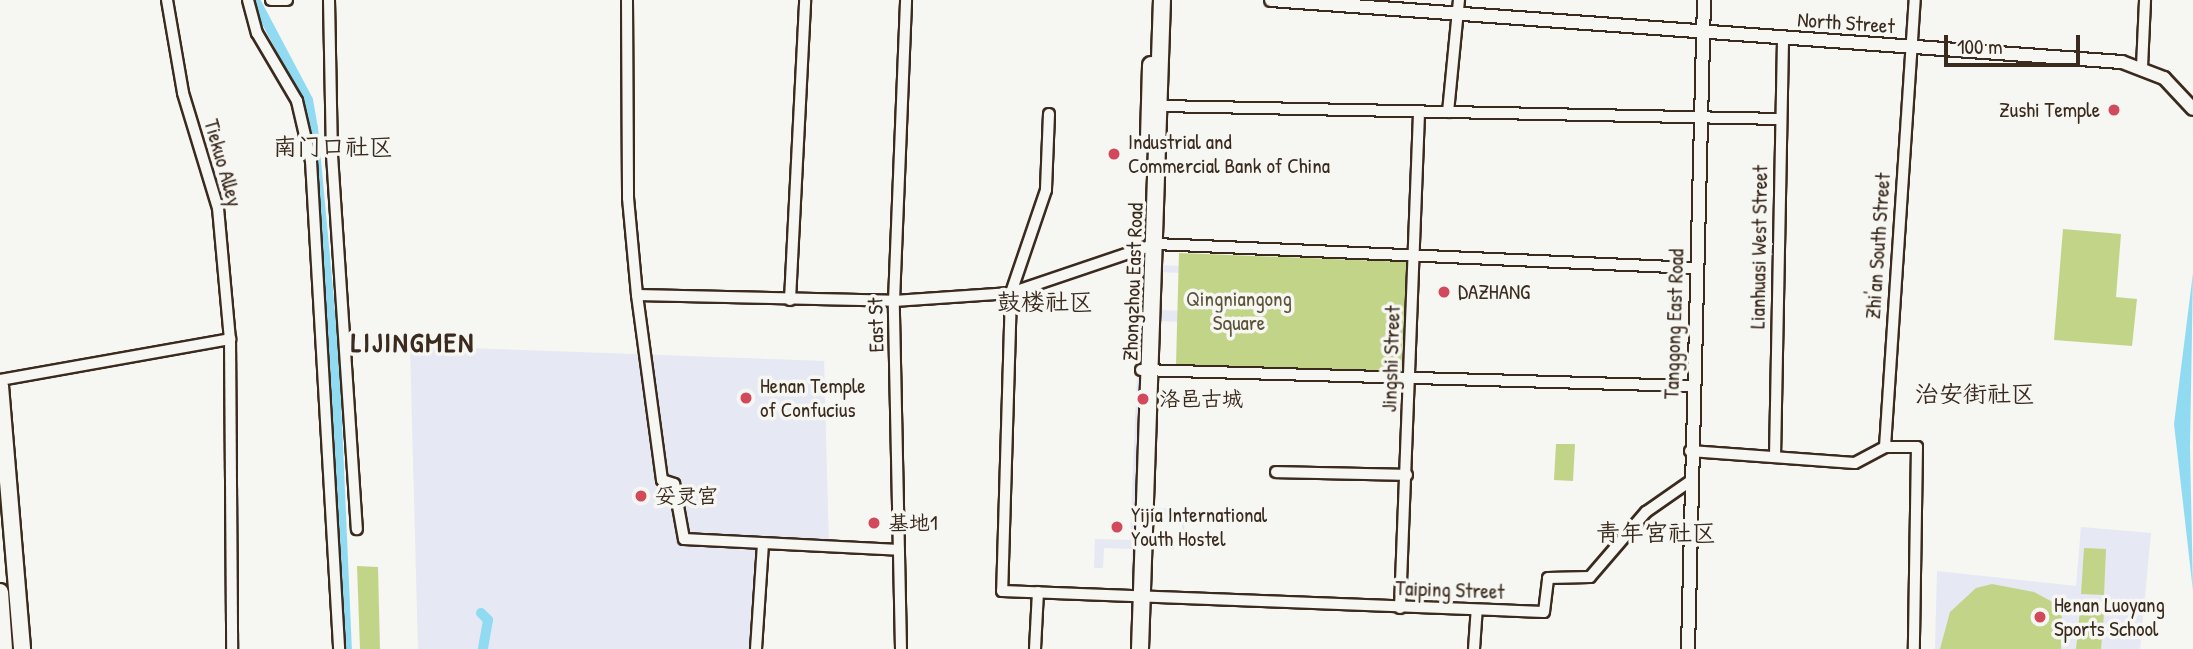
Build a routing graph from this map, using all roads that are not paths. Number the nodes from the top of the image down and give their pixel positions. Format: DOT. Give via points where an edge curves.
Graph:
graph roads {
  1 [pos="167,0"];
  2 [pos="248,0"];
  3 [pos="271,0"];
  4 [pos="287,0"];
  5 [pos="329,0"];
  6 [pos="627,0"];
  7 [pos="805,0"];
  8 [pos="906,0"];
  9 [pos="1152,0"];
  10 [pos="1162,0"];
  11 [pos="1271,0"];
  12 [pos="1388,0"];
  13 [pos="1704,0"];
  14 [pos="1914,0"];
  15 [pos="2145,0"];
  16 [pos="1458,6"];
  17 [pos="1702,28"];
  18 [pos="1783,37"];
  19 [pos="1911,44"];
  20 [pos="2142,63"];
  21 [pos="2193,100"];
  22 [pos="1161,106"];
  23 [pos="2193,109"];
  24 [pos="1419,112"];
  25 [pos="1448,112"];
  26 [pos="1049,114"];
  27 [pos="1699,115"];
  28 [pos="1780,119"];
  29 [pos="1152,245"];
  30 [pos="1414,254"];
  31 [pos="1695,268"];
  32 [pos="637,295"];
  33 [pos="1011,297"];
  34 [pos="790,300"];
  35 [pos="894,301"];
  36 [pos="230,339"];
  37 [pos="1146,370"];
  38 [pos="1408,378"];
  39 [pos="0,380"];
  40 [pos="0,386"];
  41 [pos="1691,386"];
  42 [pos="1885,447"];
  43 [pos="1690,451"];
  44 [pos="1775,457"];
  45 [pos="1276,472"];
  46 [pos="1407,475"];
  47 [pos="1689,482"];
  48 [pos="357,529"];
  49 [pos="763,544"];
  50 [pos="899,550"];
  51 [pos="0,592"];
  52 [pos="1038,592"];
  53 [pos="1137,594"];
  54 [pos="1400,608"];
  55 [pos="1477,610"];
  56 [pos="4,649"];
  57 [pos="22,649"];
  58 [pos="232,649"];
  59 [pos="339,649"];
  60 [pos="756,649"];
  61 [pos="901,649"];
  62 [pos="1035,649"];
  63 [pos="1130,649"];
  64 [pos="1140,649"];
  65 [pos="1474,649"];
  66 [pos="1688,649"];
  67 [pos="1914,649"];
  1 -- 36 [label="street, Tiekuo Alley" via="183,93 218,208"];
  2 -- 59 [label="street" via="257,33 297,100 311,161"];
  3 -- 4 [label="street"];
  5 -- 48 [label="street" via="332,155"];
  6 -- 32 [label="street" via="628,198"];
  7 -- 34 [label="street"];
  8 -- 35 [label="street, East St"];
  9 -- 29 [label="main road, Zhongzhou East Road"];
  10 -- 22 [label="main road, Zhongzhou East Road"];
  11 -- 16 [label="street, North Street"];
  12 -- 16 [label="street, North Street"];
  13 -- 17 [label="street, Tanggong East Road"];
  14 -- 19 [label="street, Zhi'an South Street"];
  15 -- 20 [label="street"];
  16 -- 17 [label="street, North Street"];
  16 -- 25 [label="street"];
  17 -- 18 [label="street, North Street"];
  17 -- 19 [label="street, North Street"];
  17 -- 27 [label="street, Tanggong East Road"];
  18 -- 19 [label="street, North Street"];
  18 -- 28 [label="street, Lianhuasi West Street"];
  19 -- 20 [label="street, North Street"];
  19 -- 42 [label="street, Zhi'an South Street"];
  20 -- 21 [label="street, North Street" via="2168,72"];
  20 -- 23 [label="street, North Street" via="2164,78"];
  22 -- 24 [label="street"];
  22 -- 29 [label="main road, Zhongzhou East Road"];
  24 -- 25 [label="street"];
  24 -- 30 [label="street, Jingshi Street"];
  25 -- 27 [label="street"];
  26 -- 33 [label="street" via="1046,190"];
  27 -- 28 [label="street"];
  27 -- 31 [label="street, Tanggong East Road"];
  28 -- 44 [label="street, Lianhuasi West Street"];
  29 -- 30 [label="street"];
  29 -- 33 [label="street"];
  29 -- 37 [label="main road, Zhongzhou East Road"];
  30 -- 31 [label="street"];
  30 -- 38 [label="street, Jingshi Street"];
  31 -- 41 [label="street, Tanggong East Road"];
  32 -- 34 [label="street"];
  32 -- 49 [label="street" via="662,480 674,484 684,539"];
  33 -- 35 [label="street"];
  33 -- 52 [label="street, Taiping Street" via="1002,591"];
  34 -- 35 [label="street"];
  35 -- 50 [label="street, East St"];
  36 -- 39 [label="street"];
  36 -- 58 [label="street, Tiekuo Alley"];
  37 -- 38 [label="street"];
  37 -- 53 [label="main road, Zhongzhou East Road"];
  38 -- 41 [label="street"];
  38 -- 46 [label="street, Jingshi Street"];
  40 -- 57 [label="main road"];
  41 -- 43 [label="street, Tanggong East Road"];
  42 -- 44 [label="street" via="1855,463"];
  42 -- 67 [label="street" via="1917,447"];
  43 -- 44 [label="street"];
  43 -- 47 [label="street, Tanggong East Road"];
  45 -- 46 [label="street"];
  46 -- 54 [label="street, Jingshi Street"];
  47 -- 55 [label="street, Taiping Street" via="1646,512 1590,577 1548,578 1544,612"];
  47 -- 66 [label="street, Tanggong East Road"];
  49 -- 50 [label="street"];
  49 -- 60 [label="street"];
  50 -- 61 [label="street, East St"];
  51 -- 56 [label="main road"];
  52 -- 53 [label="street, Taiping Street"];
  52 -- 62 [label="street"];
  53 -- 54 [label="street, Taiping Street"];
  53 -- 63 [label="main road, Zhongzhou East Road"];
  53 -- 64 [label="main road, Zhongzhou East Road"];
  54 -- 55 [label="street, Taiping Street"];
  55 -- 65 [label="street"];
}
